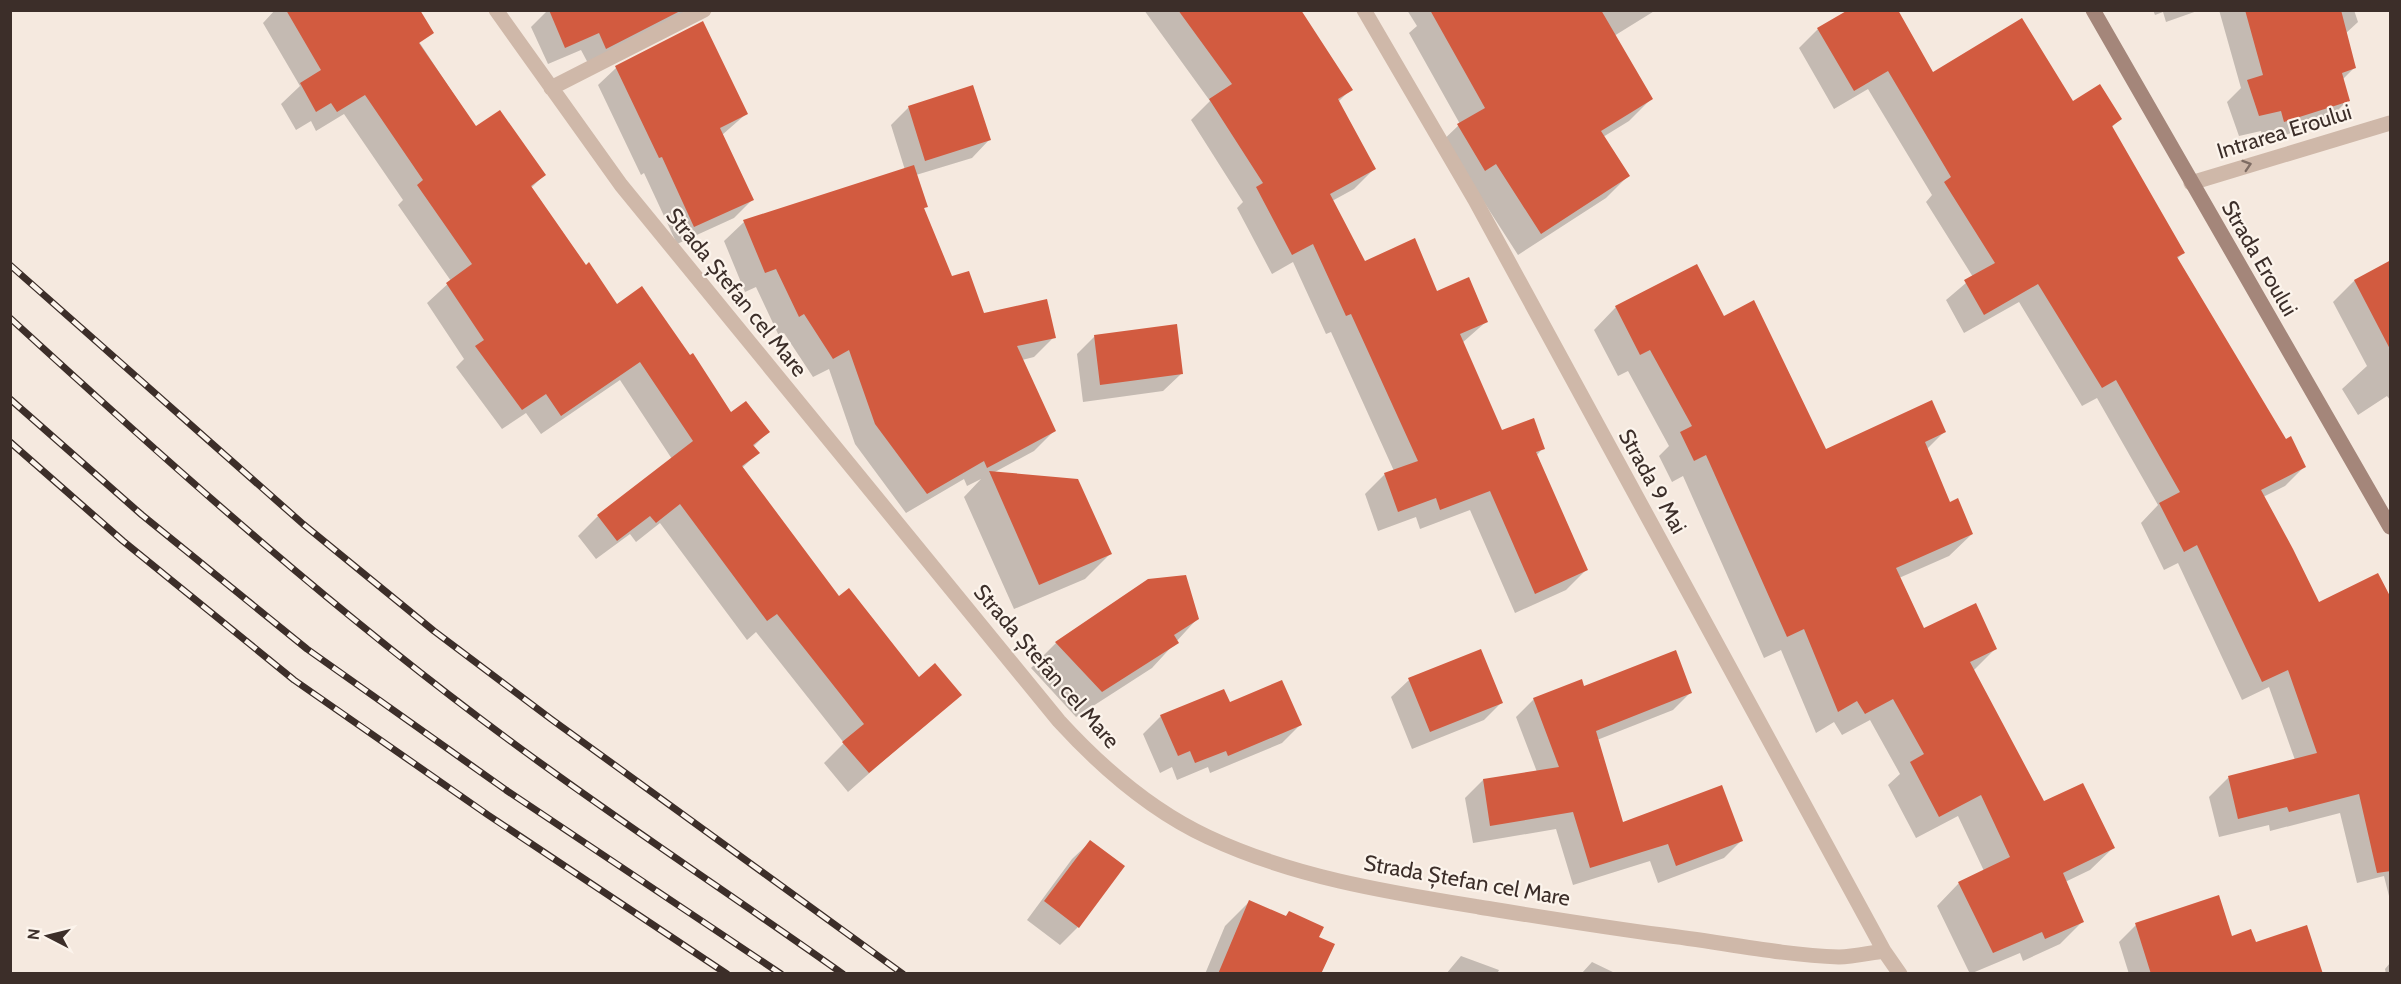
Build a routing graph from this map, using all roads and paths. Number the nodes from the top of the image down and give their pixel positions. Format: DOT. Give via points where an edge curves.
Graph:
graph roads {
  1 [pos="496,10"];
  2 [pos="704,10"];
  3 [pos="1364,10"];
  4 [pos="2093,10"];
  5 [pos="551,88"];
  6 [pos="2391,123"];
  7 [pos="2191,183"];
  8 [pos="2391,527"];
  9 [pos="1884,951"];
  10 [pos="1900,974"];
  1 -- 5 [label="street, Strada Ștefan cel Mare"];
  2 -- 5 [label="street"];
  3 -- 9 [label="street, Strada 9 Mai" via="1475,200"];
  4 -- 7 [label="main road, Strada Eroului"];
  5 -- 9 [label="street, Strada Ștefan cel Mare" via="621,185 1059,721 1131,790 1166,814 1248,854 1303,872 1405,895 1804,953 1840,957"];
  7 -- 6 [label="street, Intrarea Eroului, one-way"];
  7 -- 8 [label="main road, Strada Eroului"];
  9 -- 10 [label="street, Strada 9 Mai"];
}
